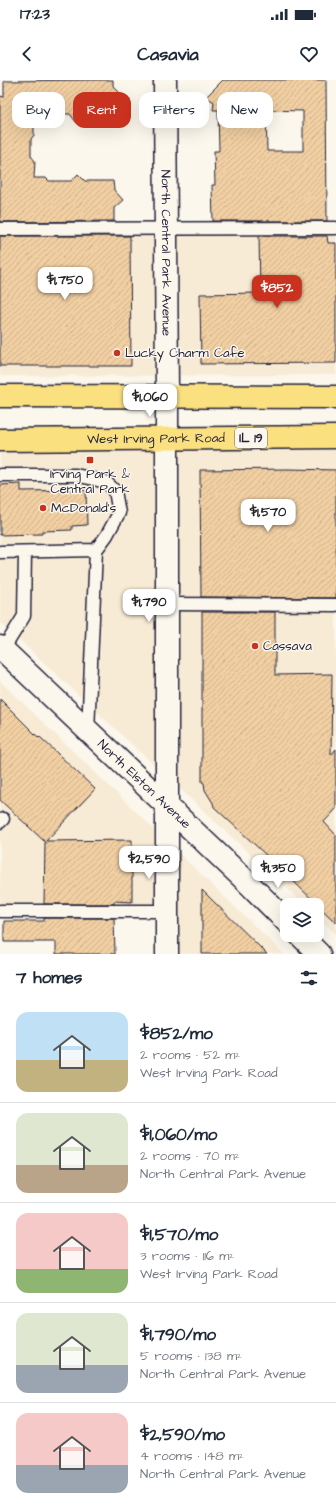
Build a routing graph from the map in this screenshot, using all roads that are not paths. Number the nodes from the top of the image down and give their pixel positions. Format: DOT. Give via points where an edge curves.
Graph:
graph roads {
  1 [pos="165,80"];
  2 [pos="336,228"];
  3 [pos="0,229"];
  4 [pos="166,229"];
  5 [pos="0,396"];
  6 [pos="167,396"];
  7 [pos="336,396"];
  8 [pos="336,437"];
  9 [pos="167,439"];
  10 [pos="0,440"];
  11 [pos="0,475"];
  12 [pos="96,550"];
  13 [pos="0,552"];
  14 [pos="25,552"];
  15 [pos="166,604"];
  16 [pos="336,605"];
  17 [pos="1,648"];
  18 [pos="88,731"];
  19 [pos="166,806"];
  20 [pos="0,910"];
  21 [pos="166,910"];
  22 [pos="280,915"];
  23 [pos="307,942"];
  24 [pos="167,954"];
  25 [pos="319,954"];
  1 -- 4 [label="street, North Central Park Avenue"];
  2 -- 4 [label="lane"];
  3 -- 4 [label="lane"];
  4 -- 6 [label="street, North Central Park Avenue"];
  5 -- 6 [label="main road"];
  6 -- 7 [label="main road"];
  6 -- 9 [label="street, North Central Park Avenue"];
  8 -- 9 [label="main road, West Irving Park Road / IL 19"];
  9 -- 10 [label="main road, West Irving Park Road / IL 19"];
  9 -- 15 [label="street, North Central Park Avenue"];
  11 -- 12 [label="lane" via="76,475 106,482 115,491 119,513"];
  12 -- 14 [label="lane"];
  12 -- 18 [label="lane"];
  13 -- 14 [label="lane"];
  14 -- 17 [label="lane" via="24,616"];
  15 -- 16 [label="lane"];
  15 -- 19 [label="street, North Central Park Avenue"];
  17 -- 18 [label="street, North Elston Avenue"];
  18 -- 19 [label="street, North Elston Avenue"];
  19 -- 21 [label="street, North Central Park Avenue"];
  19 -- 22 [label="street, North Elston Avenue"];
  20 -- 21 [label="lane"];
  21 -- 24 [label="street, North Central Park Avenue"];
  23 -- 25 [label="street"];
}
